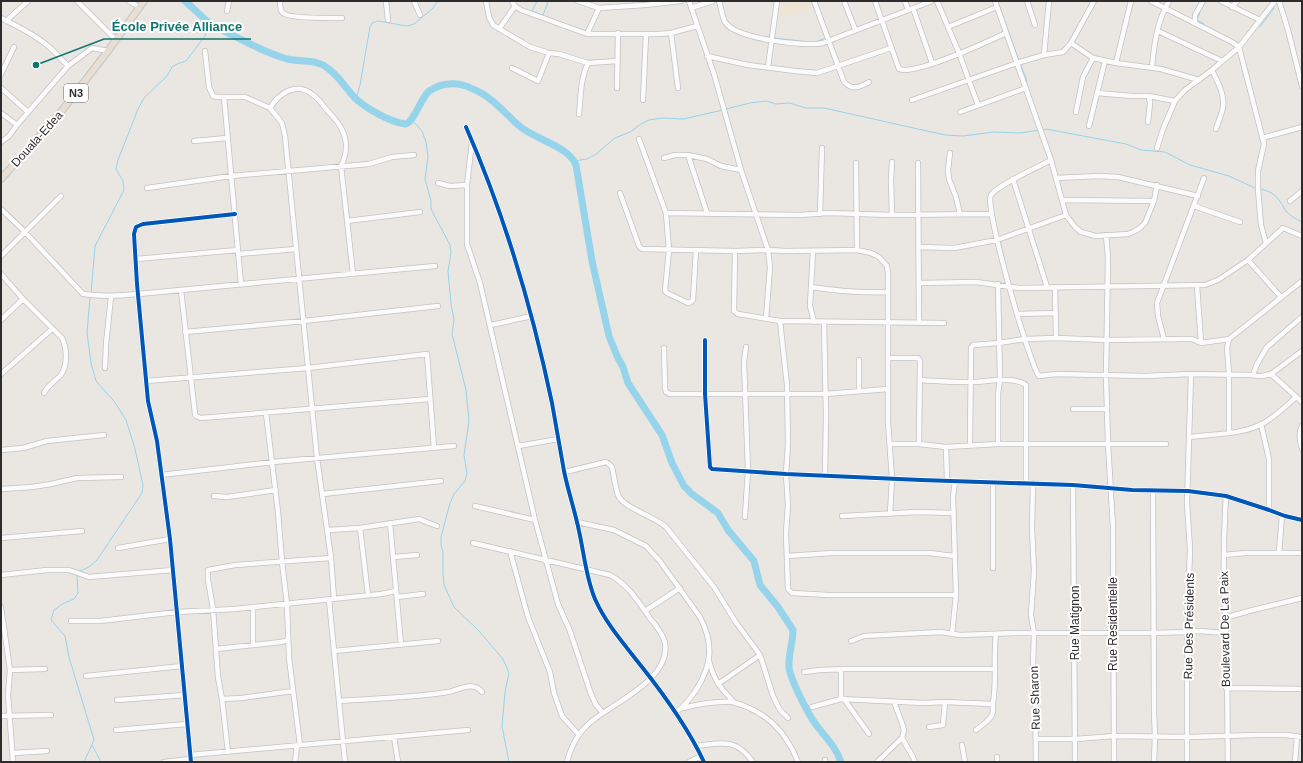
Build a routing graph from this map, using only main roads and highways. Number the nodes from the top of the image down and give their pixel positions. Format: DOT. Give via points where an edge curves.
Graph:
graph roads {
  1 [pos="144,1"];
  2 [pos="1,179"];
  1 -- 2 [label="highway, Douala-Edea / N3" via="60,113"];
}
